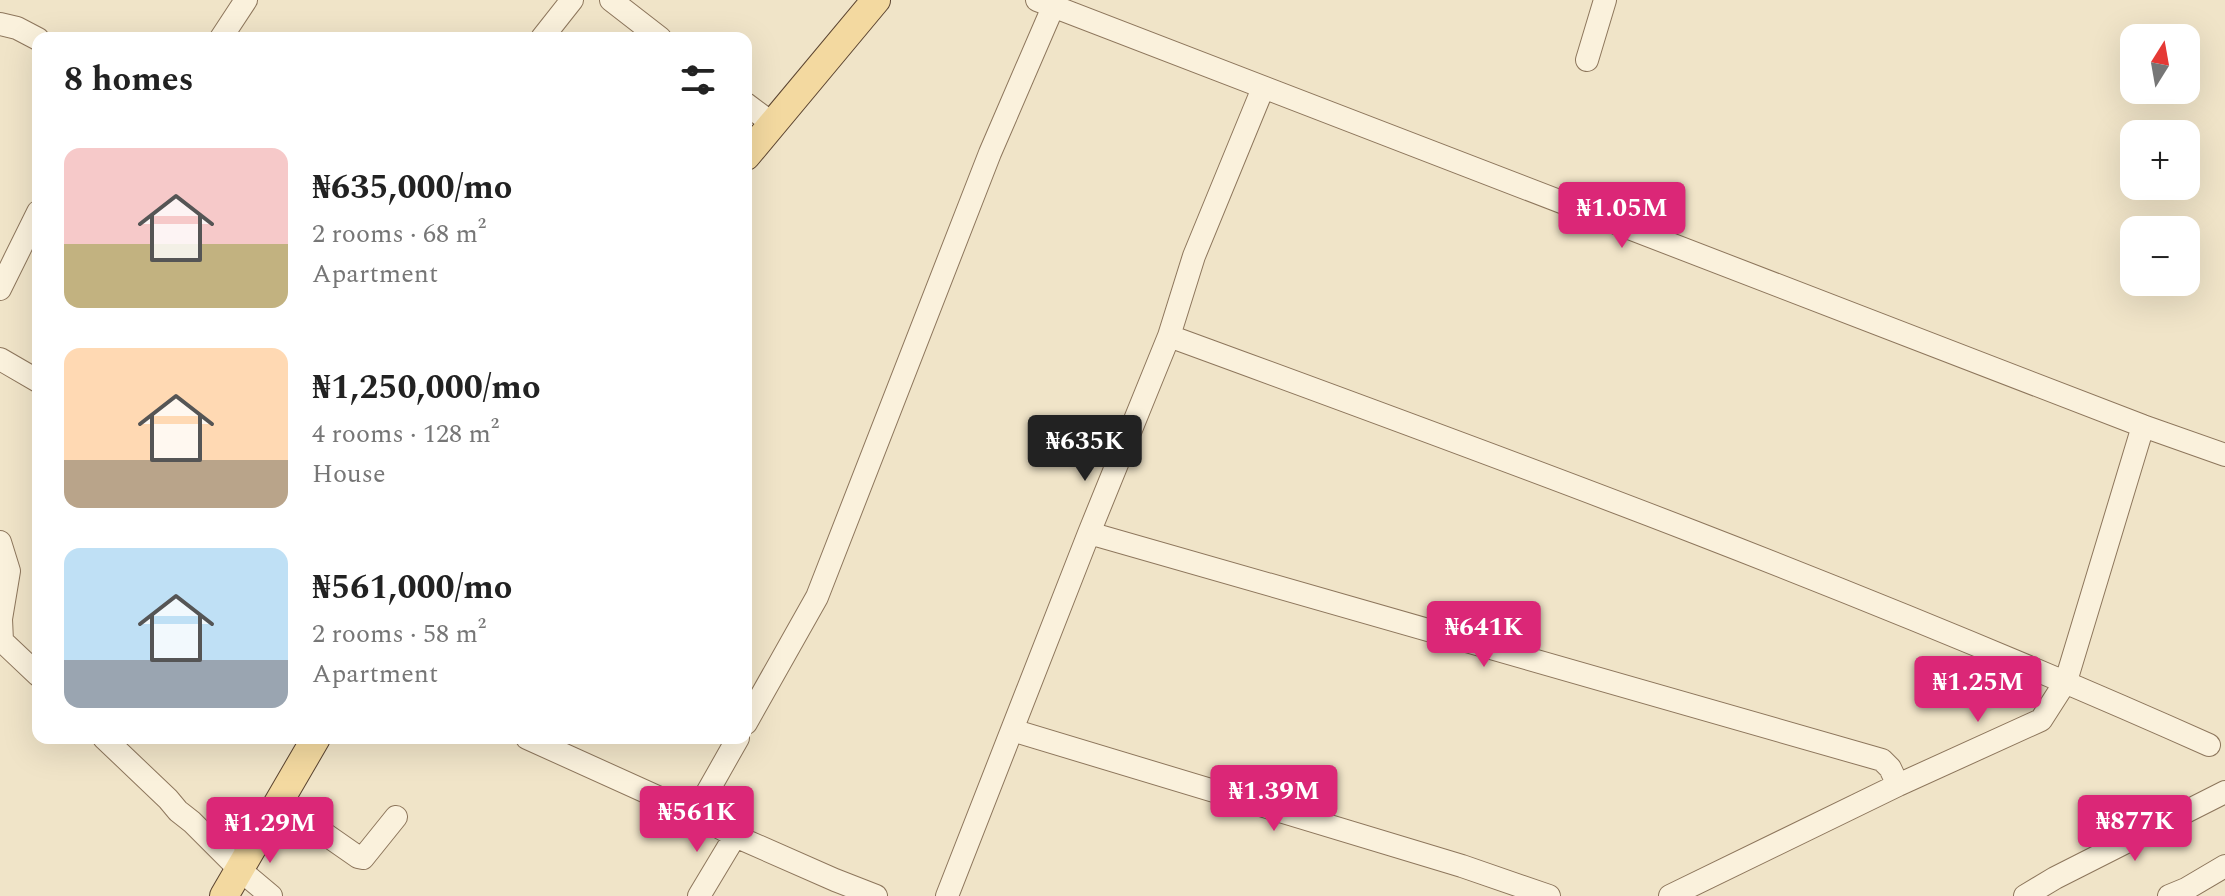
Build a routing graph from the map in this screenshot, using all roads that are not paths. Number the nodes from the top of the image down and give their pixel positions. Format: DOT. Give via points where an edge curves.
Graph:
graph roads {
  1 [pos="246,0"];
  2 [pos="572,0"];
  3 [pos="611,0"];
  4 [pos="876,0"];
  5 [pos="1605,0"];
  6 [pos="1045,3"];
  7 [pos="0,24"];
  8 [pos="225,32"];
  9 [pos="547,32"];
  10 [pos="652,32"];
  11 [pos="32,36"];
  12 [pos="1587,60"];
  13 [pos="1263,88"];
  14 [pos="752,109"];
  15 [pos="773,124"];
  16 [pos="752,144"];
  17 [pos="32,224"];
  18 [pos="0,289"];
  19 [pos="1169,336"];
  20 [pos="0,359"];
  21 [pos="32,378"];
  22 [pos="2143,426"];
  23 [pos="2225,455"];
  24 [pos="1089,533"];
  25 [pos="0,542"];
  26 [pos="32,669"];
  27 [pos="2066,681"];
  28 [pos="752,712"];
  29 [pos="1012,730"];
  30 [pos="110,744"];
  31 [pos="313,744"];
  32 [pos="540,744"];
  33 [pos="735,744"];
  34 [pos="2209,745"];
  35 [pos="1898,785"];
  36 [pos="2225,792"];
  37 [pos="279,802"];
  38 [pos="695,814"];
  39 [pos="396,817"];
  40 [pos="735,836"];
  41 [pos="2225,866"];
  42 [pos="239,869"];
  43 [pos="2059,887"];
  44 [pos="224,896"];
  45 [pos="271,896"];
  46 [pos="699,896"];
  47 [pos="876,896"];
  48 [pos="947,896"];
  49 [pos="1549,896"];
  50 [pos="1670,896"];
  51 [pos="2025,896"];
  52 [pos="2169,896"];
  1 -- 8 [label="street"];
  2 -- 9 [label="street"];
  3 -- 10 [label="street"];
  4 -- 15 [label="main road"];
  5 -- 12 [label="street"];
  6 -- 13 [label="street"];
  6 -- 28 [label="street" via="817,597"];
  7 -- 11 [label="street"];
  13 -- 19 [label="street" via="1194,256"];
  13 -- 22 [label="street"];
  14 -- 15 [label="street"];
  15 -- 16 [label="main road"];
  17 -- 18 [label="street"];
  19 -- 24 [label="street"];
  19 -- 27 [label="street" via="1702,536"];
  20 -- 21 [label="street"];
  22 -- 23 [label="street"];
  22 -- 27 [label="street"];
  24 -- 29 [label="street"];
  24 -- 35 [label="street" via="1882,760"];
  25 -- 26 [label="street" via="9,571 2,641"];
  27 -- 34 [label="street"];
  27 -- 35 [label="street" via="2041,720"];
  29 -- 48 [label="street"];
  29 -- 49 [label="street"];
  30 -- 42 [label="street"];
  31 -- 37 [label="main road"];
  32 -- 38 [label="street"];
  33 -- 38 [label="street"];
  35 -- 50 [label="street"];
  36 -- 43 [label="street"];
  37 -- 39 [label="street" via="363,858"];
  37 -- 42 [label="main road"];
  38 -- 40 [label="street"];
  40 -- 46 [label="street"];
  40 -- 47 [label="street"];
  41 -- 52 [label="street"];
  42 -- 44 [label="main road"];
  42 -- 45 [label="street"];
  43 -- 51 [label="street"];
}
